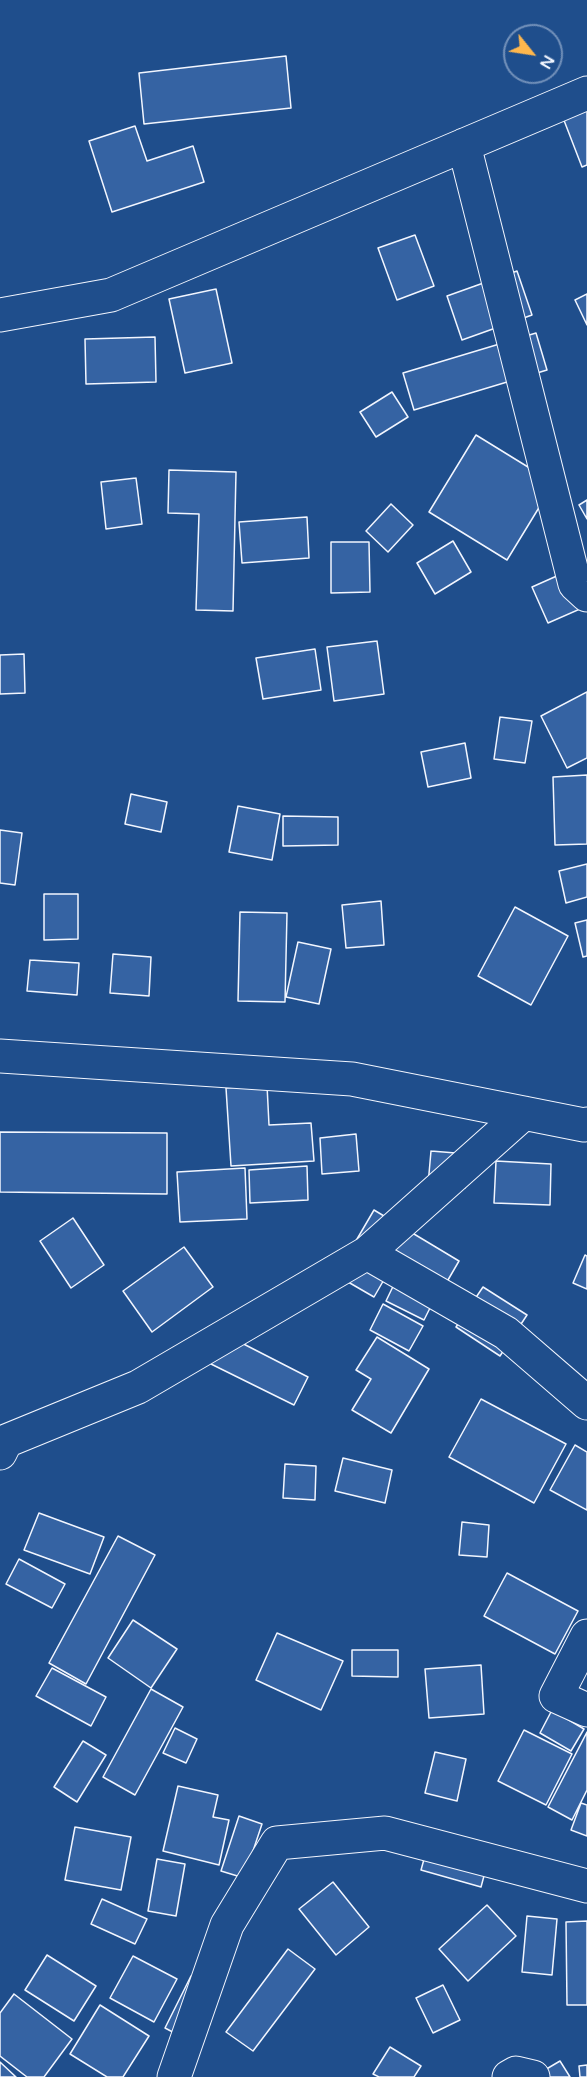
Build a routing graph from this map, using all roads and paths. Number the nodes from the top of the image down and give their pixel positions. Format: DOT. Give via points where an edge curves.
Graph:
graph roads {
  1 [pos="587,93"];
  2 [pos="464,145"];
  3 [pos="0,315"];
  4 [pos="587,595"];
  5 [pos="0,1056"];
  6 [pos="524,1113"];
  7 [pos="587,1124"];
  8 [pos="367,1253"];
  9 [pos="587,1403"];
  10 [pos="0,1453"];
  11 [pos="587,1636"];
  12 [pos="587,1710"];
  13 [pos="587,1886"];
  14 [pos="174,2077"];
  15 [pos="509,2077"];
  16 [pos="533,2077"];
  1 -- 2 [label="street"];
  2 -- 3 [label="street" via="111,295"];
  2 -- 4 [label="street" via="575,584"];
  5 -- 6 [label="street" via="352,1080"];
  6 -- 7 [label="street"];
  6 -- 8 [label="street"];
  8 -- 9 [label="street" via="506,1333"];
  8 -- 10 [label="street" via="138,1387 6,1441"];
  11 -- 12 [label="street" via="556,1696"];
  13 -- 14 [label="street" via="385,1833 277,1843 226,1925"];
  15 -- 16 [label="street" via="516,2073"];
}
